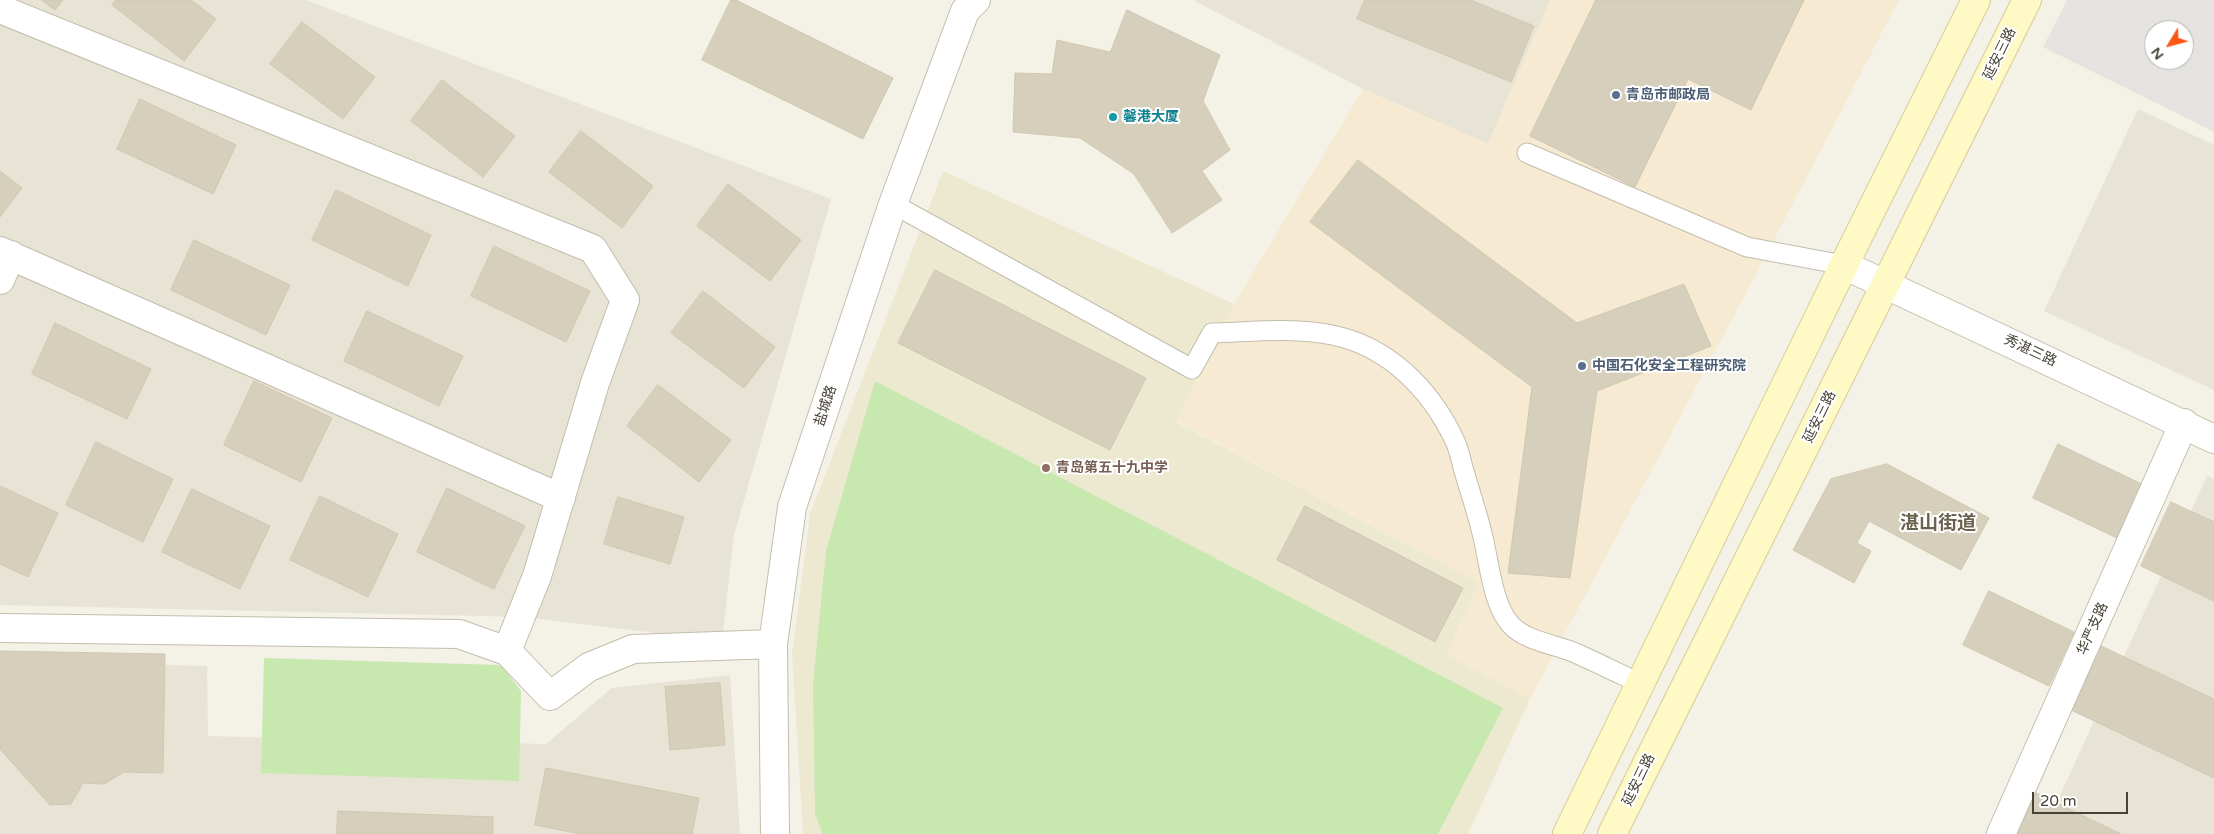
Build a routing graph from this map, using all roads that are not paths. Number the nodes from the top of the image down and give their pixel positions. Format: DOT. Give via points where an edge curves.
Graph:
graph roads {
  1 [pos="976,0"];
  2 [pos="1976,0"];
  3 [pos="2027,0"];
  4 [pos="0,9"];
  5 [pos="1526,153"];
  6 [pos="893,204"];
  7 [pos="5,253"];
  8 [pos="1844,265"];
  9 [pos="0,280"];
  10 [pos="1886,284"];
  11 [pos="2184,423"];
  12 [pos="2214,439"];
  13 [pos="560,498"];
  14 [pos="0,628"];
  15 [pos="773,644"];
  16 [pos="507,651"];
  17 [pos="1641,684"];
  18 [pos="775,834"];
  19 [pos="1567,834"];
  20 [pos="1612,834"];
  21 [pos="2001,834"];
  1 -- 6 [label="street, 盐城路" via="965,11"];
  2 -- 8 [label="main road"];
  3 -- 10 [label="main road, 延安三路"];
  4 -- 13 [label="street" via="593,249 625,300 595,382"];
  5 -- 8 [label="lane" via="1747,246"];
  6 -- 15 [label="street, 盐城路" via="792,507"];
  6 -- 17 [label="lane" via="1192,369 1212,333 1287,330 1332,335 1359,344 1391,361 1418,382 1455,440 1504,617 1522,634 1572,652"];
  7 -- 9 [label="street"];
  7 -- 13 [label="street"];
  8 -- 10 [label="street, 秀湛三路"];
  8 -- 17 [label="main road"];
  10 -- 11 [label="street, 秀湛三路"];
  10 -- 20 [label="main road, 延安三路"];
  11 -- 12 [label="street, 秀湛三路"];
  11 -- 21 [label="street, 华严支路"];
  13 -- 16 [label="street" via="537,576"];
  14 -- 16 [label="street" via="459,634"];
  15 -- 16 [label="street" via="633,648 589,666 550,696"];
  15 -- 18 [label="street, 盐城路"];
  17 -- 19 [label="main road"];
}
